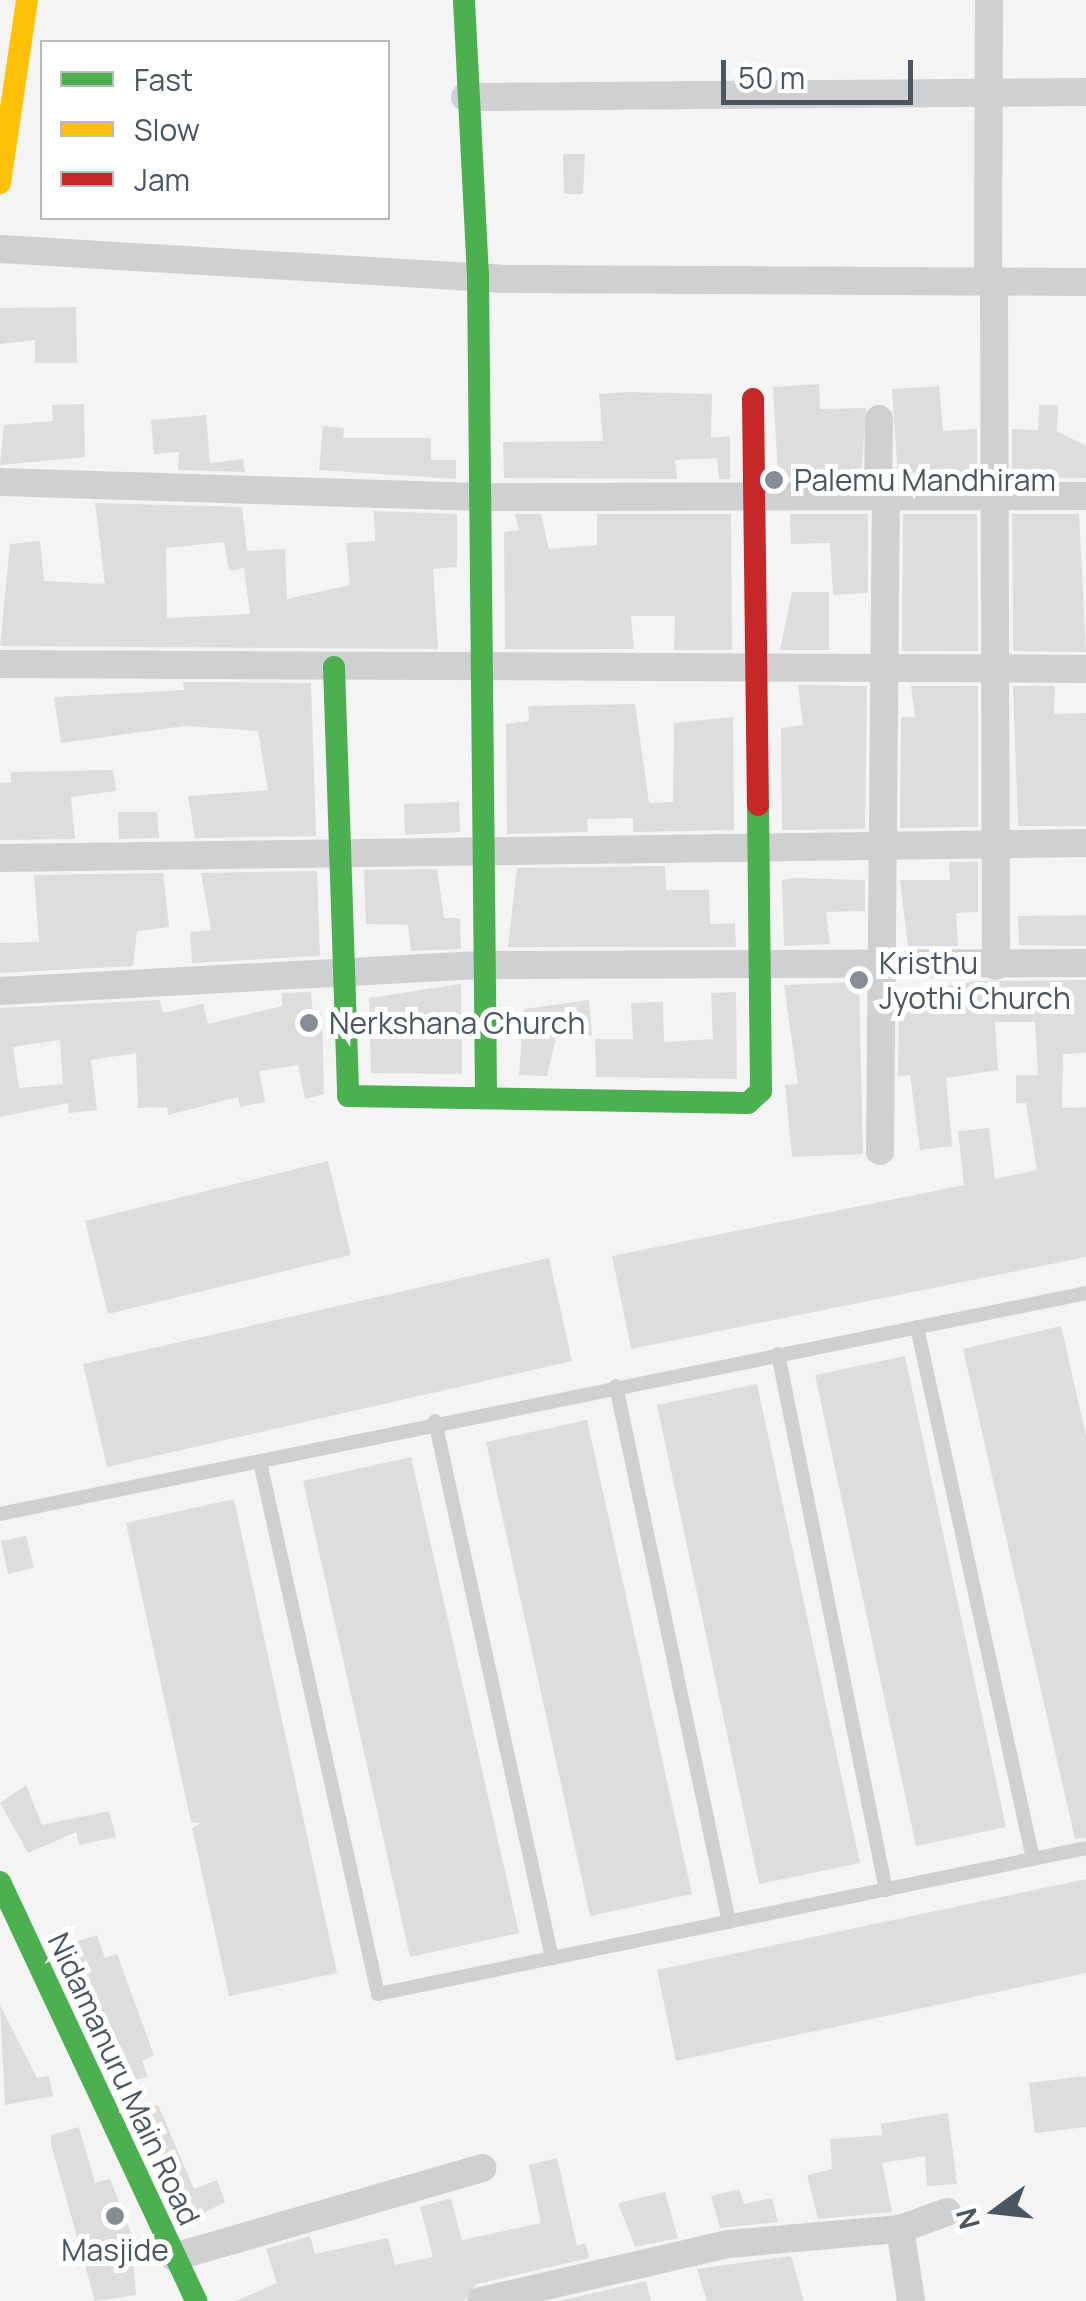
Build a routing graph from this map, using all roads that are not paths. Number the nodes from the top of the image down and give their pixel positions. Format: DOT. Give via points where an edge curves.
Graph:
graph roads {
  1 [pos="28,0"];
  2 [pos="464,0"];
  3 [pos="989,0"];
  4 [pos="988,92"];
  5 [pos="1086,92"];
  6 [pos="465,97"];
  7 [pos="0,184"];
  8 [pos="0,248"];
  9 [pos="478,274"];
  10 [pos="991,278"];
  11 [pos="1086,282"];
  12 [pos="753,399"];
  13 [pos="878,419"];
  14 [pos="0,482"];
  15 [pos="882,492"];
  16 [pos="995,492"];
  17 [pos="757,494"];
  18 [pos="1086,496"];
  19 [pos="480,497"];
  20 [pos="0,664"];
  21 [pos="481,664"];
  22 [pos="334,666"];
  23 [pos="994,666"];
  24 [pos="882,667"];
  25 [pos="755,668"];
  26 [pos="1086,669"];
  27 [pos="998,843"];
  28 [pos="1086,843"];
  29 [pos="755,845"];
  30 [pos="879,846"];
  31 [pos="336,848"];
  32 [pos="481,848"];
  33 [pos="0,858"];
  34 [pos="1086,963"];
  35 [pos="484,966"];
  36 [pos="759,966"];
  37 [pos="878,966"];
  38 [pos="996,966"];
  39 [pos="342,973"];
  40 [pos="0,991"];
  41 [pos="486,1097"];
  42 [pos="880,1151"];
  43 [pos="1086,1294"];
  44 [pos="917,1326"];
  45 [pos="778,1354"];
  46 [pos="616,1386"];
  47 [pos="435,1422"];
  48 [pos="260,1462"];
  49 [pos="0,1514"];
  50 [pos="1086,1848"];
  51 [pos="1033,1859"];
  52 [pos="0,1882"];
  53 [pos="886,1890"];
  54 [pos="6,1910"];
  55 [pos="729,1922"];
  56 [pos="552,1958"];
  57 [pos="482,2168"];
  58 [pos="948,2212"];
  59 [pos="900,2228"];
  60 [pos="174,2257"];
  61 [pos="196,2301"];
  62 [pos="481,2301"];
  63 [pos="912,2301"];
  1 -- 7 [label="street"];
  2 -- 6 [label="street"];
  3 -- 4 [label="street"];
  4 -- 5 [label="street"];
  4 -- 6 [label="street"];
  4 -- 10 [label="street"];
  6 -- 9 [label="street"];
  8 -- 9 [label="street"];
  9 -- 10 [label="street"];
  9 -- 19 [label="street"];
  10 -- 11 [label="street"];
  10 -- 16 [label="street"];
  12 -- 17 [label="street"];
  13 -- 15 [label="street"];
  14 -- 19 [label="street"];
  15 -- 16 [label="street"];
  15 -- 17 [label="street"];
  15 -- 24 [label="street"];
  16 -- 18 [label="street"];
  16 -- 23 [label="street"];
  17 -- 19 [label="street"];
  17 -- 25 [label="street"];
  19 -- 21 [label="street"];
  20 -- 22 [label="street"];
  21 -- 22 [label="street"];
  21 -- 25 [label="street"];
  21 -- 32 [label="street"];
  22 -- 31 [label="street"];
  23 -- 24 [label="street"];
  23 -- 26 [label="street"];
  23 -- 27 [label="street"];
  24 -- 25 [label="street"];
  24 -- 30 [label="street"];
  25 -- 29 [label="street"];
  27 -- 28 [label="street"];
  27 -- 30 [label="street"];
  27 -- 38 [label="street"];
  29 -- 30 [label="street"];
  29 -- 32 [label="street"];
  29 -- 36 [label="street"];
  30 -- 37 [label="street"];
  31 -- 32 [label="street"];
  31 -- 33 [label="street"];
  31 -- 39 [label="street"];
  32 -- 35 [label="street"];
  34 -- 38 [label="street"];
  35 -- 36 [label="street"];
  35 -- 39 [label="street"];
  35 -- 41 [label="street"];
  36 -- 37 [label="street"];
  36 -- 41 [label="street" via="761,1091 748,1103"];
  37 -- 38 [label="street"];
  37 -- 42 [label="street"];
  39 -- 40 [label="street"];
  39 -- 41 [label="street" via="348,1096"];
  43 -- 44 [label="lane"];
  44 -- 45 [label="lane"];
  44 -- 51 [label="lane"];
  45 -- 46 [label="lane"];
  45 -- 53 [label="lane"];
  46 -- 47 [label="lane"];
  46 -- 55 [label="lane"];
  47 -- 48 [label="lane"];
  47 -- 56 [label="lane"];
  48 -- 49 [label="lane"];
  48 -- 56 [label="lane" via="378,1994"];
  50 -- 51 [label="lane"];
  51 -- 53 [label="lane"];
  52 -- 54 [label="street, Nidamanuru Main Road"];
  53 -- 55 [label="lane"];
  54 -- 60 [label="street, Nidamanuru Main Road"];
  55 -- 56 [label="lane"];
  57 -- 60 [label="street"];
  58 -- 59 [label="street"];
  59 -- 62 [label="street" via="728,2244"];
  59 -- 63 [label="street"];
  60 -- 61 [label="street, Nidamanuru Main Road"];
}
